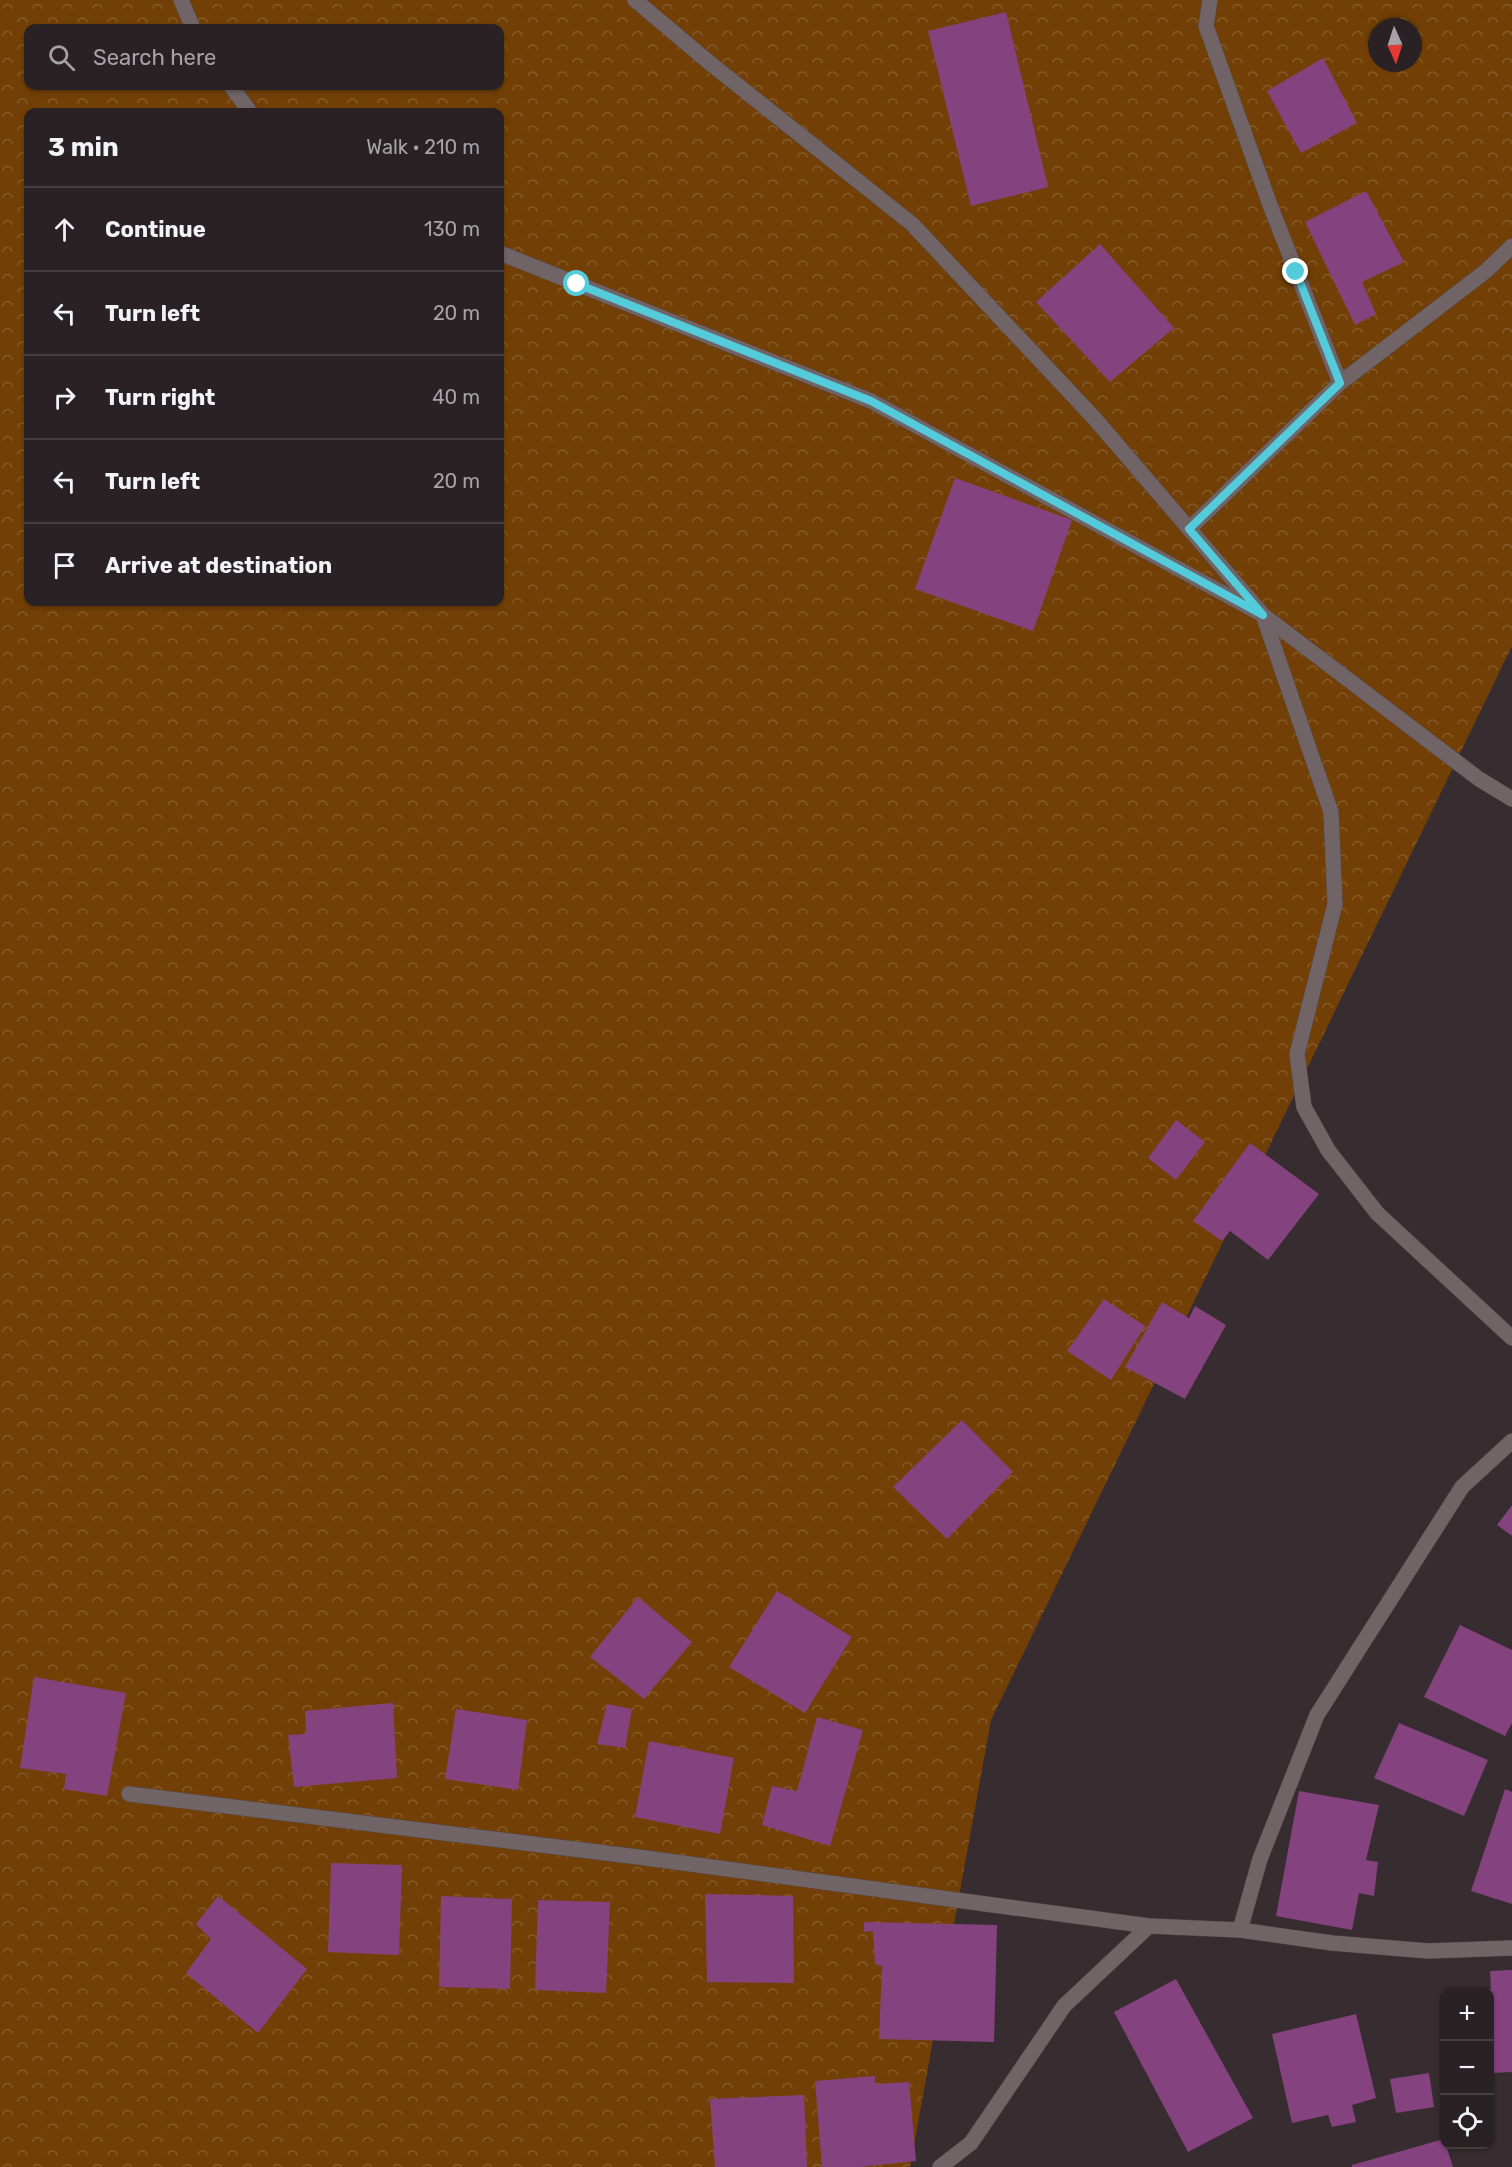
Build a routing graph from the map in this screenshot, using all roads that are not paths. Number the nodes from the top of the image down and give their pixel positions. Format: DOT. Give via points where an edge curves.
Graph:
graph roads {
  1 [pos="181,0"];
  2 [pos="635,0"];
  3 [pos="1210,0"];
  4 [pos="191,24"];
  5 [pos="234,90"];
  6 [pos="247,108"];
  7 [pos="1512,246"];
  8 [pos="504,255"];
  9 [pos="1340,383"];
  10 [pos="1189,529"];
  11 [pos="1263,615"];
  12 [pos="1512,799"];
  13 [pos="1512,1338"];
  14 [pos="1512,1441"];
  15 [pos="129,1794"];
  16 [pos="1149,1926"];
  17 [pos="1240,1930"];
  18 [pos="1512,1948"];
  19 [pos="940,2167"];
  1 -- 4 [label="street"];
  2 -- 10 [label="street" via="912,224 1095,419"];
  3 -- 9 [label="street" via="1206,26"];
  5 -- 6 [label="street"];
  7 -- 9 [label="street" via="1486,271"];
  8 -- 11 [label="street" via="871,401"];
  9 -- 10 [label="street"];
  10 -- 11 [label="street"];
  11 -- 12 [label="street" via="1479,779"];
  11 -- 13 [label="street" via="1331,812 1335,904 1298,1054 1304,1107 1328,1150 1377,1213"];
  14 -- 17 [label="street" via="1462,1487 1317,1714 1260,1859"];
  15 -- 16 [label="street"];
  16 -- 17 [label="street"];
  16 -- 19 [label="street" via="1064,2006 971,2143"];
  17 -- 18 [label="street" via="1428,1951"];
}
